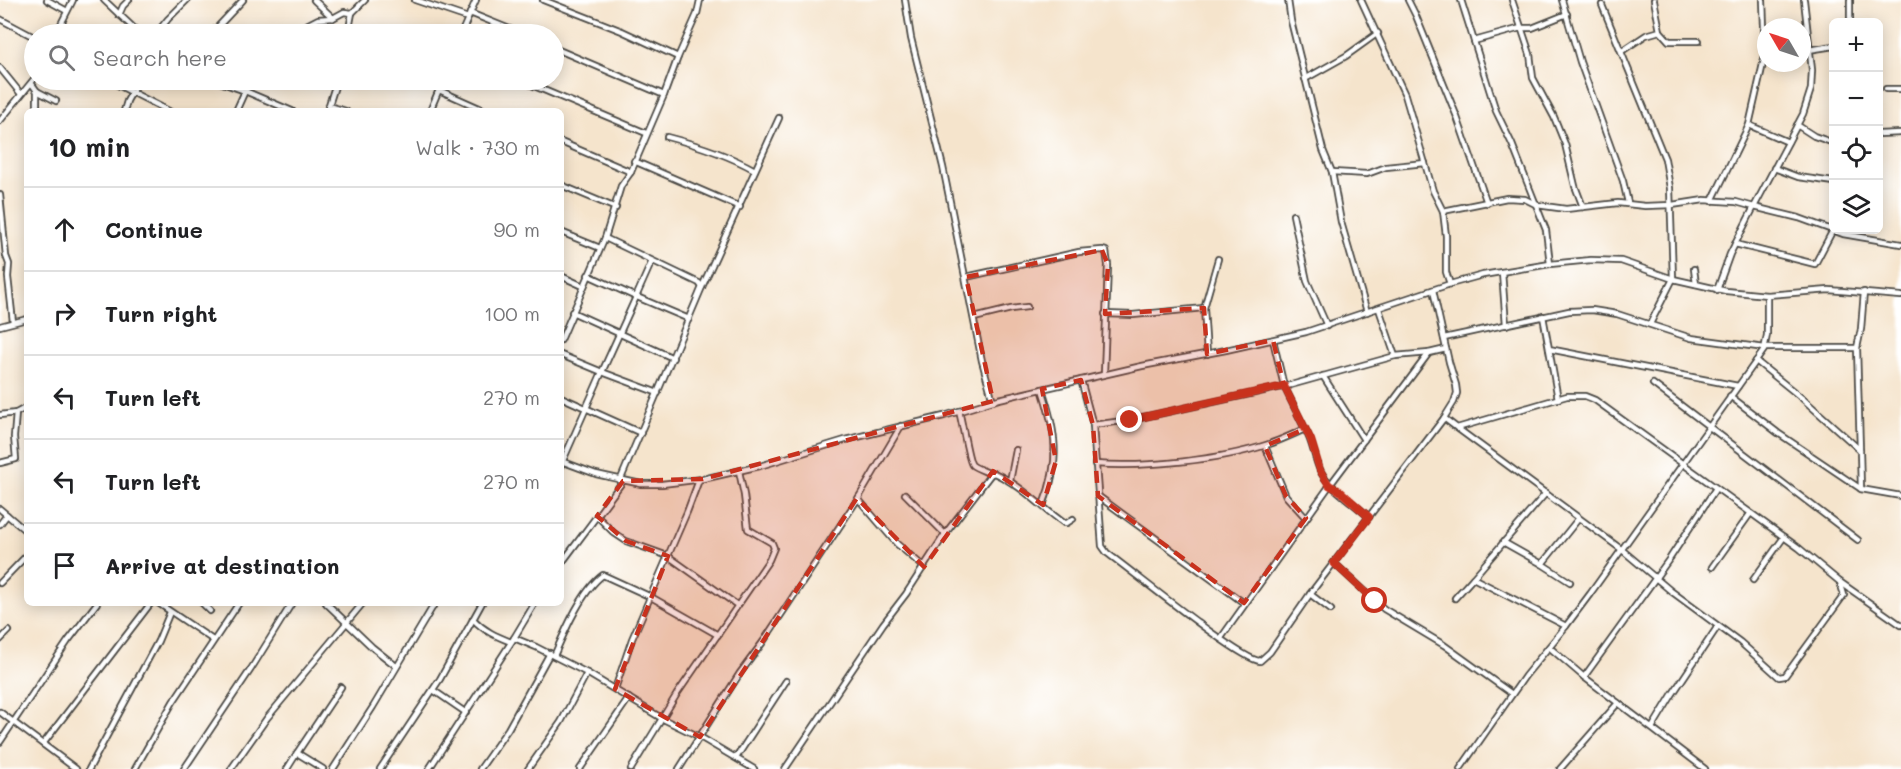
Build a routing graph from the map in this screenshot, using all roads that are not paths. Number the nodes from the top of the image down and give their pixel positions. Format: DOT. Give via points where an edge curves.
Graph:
graph roads {
  1 [pos="47,0"];
  2 [pos="73,0"];
  3 [pos="104,0"];
  4 [pos="129,0"];
  5 [pos="187,0"];
  6 [pos="243,0"];
  7 [pos="314,0"];
  8 [pos="365,0"];
  9 [pos="415,0"];
  10 [pos="476,0"];
  11 [pos="543,0"];
  12 [pos="700,0"];
  13 [pos="905,0"];
  14 [pos="1288,0"];
  15 [pos="1361,0"];
  16 [pos="1408,0"];
  17 [pos="1461,0"];
  18 [pos="1512,0"];
  19 [pos="1562,0"];
  20 [pos="1654,0"];
  21 [pos="1763,0"];
  22 [pos="1804,0"];
  23 [pos="1850,0"];
  24 [pos="1602,4"];
  25 [pos="67,11"];
  26 [pos="352,13"];
  27 [pos="1566,14"];
  28 [pos="119,15"];
  29 [pos="469,15"];
  30 [pos="333,18"];
  31 [pos="1764,18"];
  32 [pos="1805,18"];
  33 [pos="1850,18"];
  34 [pos="0,19"];
  35 [pos="61,24"];
  36 [pos="129,24"];
  37 [pos="164,24"];
  38 [pos="220,24"];
  39 [pos="308,24"];
  40 [pos="350,24"];
  41 [pos="465,24"];
  42 [pos="494,24"];
  43 [pos="1521,28"];
  44 [pos="1660,31"];
  45 [pos="24,32"];
  46 [pos="1377,33"];
  47 [pos="1474,41"];
  48 [pos="1699,41"];
  49 [pos="1829,47"];
  50 [pos="1811,50"];
  51 [pos="1622,51"];
  52 [pos="564,52"];
  53 [pos="678,57"];
  54 [pos="1811,65"];
  55 [pos="0,68"];
  56 [pos="1762,72"];
  57 [pos="1305,79"];
  58 [pos="1901,88"];
  59 [pos="1886,89"];
  60 [pos="25,90"];
  61 [pos="334,90"];
  62 [pos="439,90"];
  63 [pos="544,90"];
  64 [pos="132,91"];
  65 [pos="245,91"];
  66 [pos="37,92"];
  67 [pos="21,94"];
  68 [pos="664,95"];
  69 [pos="56,101"];
  70 [pos="37,108"];
  71 [pos="125,108"];
  72 [pos="163,108"];
  73 [pos="237,108"];
  74 [pos="285,108"];
  75 [pos="328,108"];
  76 [pos="431,108"];
  77 [pos="479,108"];
  78 [pos="779,118"];
  79 [pos="0,121"];
  80 [pos="1749,125"];
  81 [pos="1797,125"];
  82 [pos="646,133"];
  83 [pos="1901,133"];
  84 [pos="1883,134"];
  85 [pos="667,137"];
  86 [pos="1788,142"];
  87 [pos="1829,142"];
  88 [pos="564,143"];
  89 [pos="634,161"];
  90 [pos="1425,163"];
  91 [pos="1774,168"];
  92 [pos="755,170"];
  93 [pos="631,172"];
  94 [pos="1332,172"];
  95 [pos="1829,181"];
  96 [pos="564,186"];
  97 [pos="0,195"];
  98 [pos="1712,201"];
  99 [pos="1487,203"];
  100 [pos="1628,203"];
  101 [pos="1537,205"];
  102 [pos="1672,205"];
  103 [pos="740,207"];
  104 [pos="1583,207"];
  105 [pos="1754,207"];
  106 [pos="616,208"];
  107 [pos="1443,211"];
  108 [pos="1293,215"];
  109 [pos="1829,229"];
  110 [pos="564,233"];
  111 [pos="1831,234"];
  112 [pos="1852,234"];
  113 [pos="605,238"];
  114 [pos="2,239"];
  115 [pos="1735,244"];
  116 [pos="1901,244"];
  117 [pos="600,248"];
  118 [pos="1218,259"];
  119 [pos="652,261"];
  120 [pos="1550,264"];
  121 [pos="1694,269"];
  122 [pos="1502,272"];
  123 [pos="588,275"];
  124 [pos="564,277"];
  125 [pos="966,277"];
  126 [pos="1673,279"];
  127 [pos="1450,284"];
  128 [pos="1696,284"];
  129 [pos="583,286"];
  130 [pos="702,287"];
  131 [pos="1433,290"];
  132 [pos="1717,290"];
  133 [pos="1864,292"];
  134 [pos="1767,295"];
  135 [pos="1901,296"];
  136 [pos="637,297"];
  137 [pos="1027,307"];
  138 [pos="1204,308"];
  139 [pos="1379,309"];
  140 [pos="572,312"];
  141 [pos="1367,312"];
  142 [pos="1105,314"];
  143 [pos="1543,316"];
  144 [pos="974,318"];
  145 [pos="689,319"];
  146 [pos="24,320"];
  147 [pos="13,322"];
  148 [pos="564,322"];
  149 [pos="568,324"];
  150 [pos="1650,324"];
  151 [pos="1506,325"];
  152 [pos="0,326"];
  153 [pos="1327,326"];
  154 [pos="564,333"];
  155 [pos="620,335"];
  156 [pos="1443,338"];
  157 [pos="1273,340"];
  158 [pos="1765,348"];
  159 [pos="1857,348"];
  160 [pos="1446,349"];
  161 [pos="1549,349"];
  162 [pos="1429,353"];
  163 [pos="1208,354"];
  164 [pos="564,356"];
  165 [pos="1395,356"];
  166 [pos="673,358"];
  167 [pos="1756,361"];
  168 [pos="603,372"];
  169 [pos="1104,374"];
  170 [pos="1323,376"];
  171 [pos="1081,380"];
  172 [pos="1653,384"];
  173 [pos="1284,386"];
  174 [pos="1738,386"];
  175 [pos="1042,389"];
  176 [pos="658,393"];
  177 [pos="1730,396"];
  178 [pos="564,398"];
  179 [pos="1558,399"];
  180 [pos="993,401"];
  181 [pos="24,409"];
  182 [pos="586,409"];
  183 [pos="959,411"];
  184 [pos="16,413"];
  185 [pos="0,415"];
  186 [pos="1444,418"];
  187 [pos="1093,425"];
  188 [pos="901,426"];
  189 [pos="1708,427"];
  190 [pos="1457,428"];
  191 [pos="1305,429"];
  192 [pos="641,433"];
  193 [pos="1364,440"];
  194 [pos="1265,446"];
  195 [pos="1016,450"];
  196 [pos="1860,450"];
  197 [pos="564,458"];
  198 [pos="0,463"];
  199 [pos="1683,463"];
  200 [pos="564,464"];
  201 [pos="1095,464"];
  202 [pos="739,471"];
  203 [pos="991,474"];
  204 [pos="699,480"];
  205 [pos="621,481"];
  206 [pos="1010,481"];
  207 [pos="1329,485"];
  208 [pos="1716,488"];
  209 [pos="1860,489"];
  210 [pos="1546,493"];
  211 [pos="905,494"];
  212 [pos="1098,496"];
  213 [pos="1901,496"];
  214 [pos="858,497"];
  215 [pos="1043,505"];
  216 [pos="0,509"];
  217 [pos="1750,513"];
  218 [pos="7,516"];
  219 [pos="597,516"];
  220 [pos="1369,517"];
  221 [pos="1306,518"];
  222 [pos="1579,518"];
  223 [pos="1073,519"];
  224 [pos="0,524"];
  225 [pos="24,530"];
  226 [pos="945,534"];
  227 [pos="1784,537"];
  228 [pos="1858,540"];
  229 [pos="1503,542"];
  230 [pos="1621,549"];
  231 [pos="668,556"];
  232 [pos="24,558"];
  233 [pos="564,560"];
  234 [pos="1334,563"];
  235 [pos="1542,564"];
  236 [pos="924,567"];
  237 [pos="1712,567"];
  238 [pos="1473,578"];
  239 [pos="1655,578"];
  240 [pos="1754,580"];
  241 [pos="1570,582"];
  242 [pos="1840,582"];
  243 [pos="0,583"];
  244 [pos="1856,593"];
  245 [pos="1310,594"];
  246 [pos="1844,595"];
  247 [pos="651,597"];
  248 [pos="1455,598"];
  249 [pos="1244,603"];
  250 [pos="737,605"];
  251 [pos="95,606"];
  252 [pos="149,606"];
  253 [pos="162,606"];
  254 [pos="205,606"];
  255 [pos="237,606"];
  256 [pos="290,606"];
  257 [pos="329,606"];
  258 [pos="360,606"];
  259 [pos="433,606"];
  260 [pos="480,606"];
  261 [pos="533,606"];
  262 [pos="1331,610"];
  263 [pos="210,611"];
  264 [pos="170,612"];
  265 [pos="473,619"];
  266 [pos="347,622"];
  267 [pos="1901,625"];
  268 [pos="1566,626"];
  269 [pos="1718,626"];
  270 [pos="9,631"];
  271 [pos="718,635"];
  272 [pos="1221,638"];
  273 [pos="0,640"];
  274 [pos="213,640"];
  275 [pos="512,640"];
  276 [pos="1549,647"];
  277 [pos="552,655"];
  278 [pos="396,666"];
  279 [pos="586,673"];
  280 [pos="1584,677"];
  281 [pos="786,681"];
  282 [pos="341,687"];
  283 [pos="615,689"];
  284 [pos="433,690"];
  285 [pos="1512,694"];
  286 [pos="629,698"];
  287 [pos="1618,703"];
  288 [pos="0,712"];
  289 [pos="465,712"];
  290 [pos="663,719"];
  291 [pos="14,723"];
  292 [pos="1652,728"];
  293 [pos="700,737"];
  294 [pos="0,742"];
  295 [pos="44,744"];
  296 [pos="297,753"];
  297 [pos="736,758"];
  298 [pos="76,769"];
  299 [pos="89,769"];
  300 [pos="135,769"];
  301 [pos="184,769"];
  302 [pos="231,769"];
  303 [pos="287,769"];
  304 [pos="323,769"];
  305 [pos="333,769"];
  306 [pos="380,769"];
  307 [pos="429,769"];
  308 [pos="480,769"];
  309 [pos="528,769"];
  310 [pos="580,769"];
  311 [pos="631,769"];
  312 [pos="680,769"];
  313 [pos="754,769"];
  314 [pos="785,769"];
  315 [pos="1460,769"];
  316 [pos="1560,769"];
  317 [pos="1705,769"];
  1 -- 25 [label="street"];
  2 -- 25 [label="street"];
  3 -- 28 [label="street"];
  4 -- 28 [label="street"];
  5 -- 37 [label="street"];
  6 -- 38 [label="street"];
  7 -- 30 [label="street"];
  8 -- 26 [label="street"];
  9 -- 29 [label="street"];
  10 -- 29 [label="street"];
  11 -- 53 [label="street"];
  12 -- 53 [label="street"];
  13 -- 125 [label="street"];
  14 -- 57 [label="street"];
  15 -- 46 [label="street"];
  16 -- 99 [label="street" via="1457,117"];
  17 -- 47 [label="street"];
  18 -- 43 [label="street"];
  19 -- 27 [label="street"];
  20 -- 44 [label="street"];
  21 -- 31 [label="street"];
  22 -- 32 [label="street"];
  23 -- 33 [label="street"];
  24 -- 51 [label="street"];
  25 -- 35 [label="street"];
  26 -- 30 [label="street" via="344,12"];
  26 -- 40 [label="street"];
  27 -- 43 [label="street" via="1532,28"];
  27 -- 100 [label="street"];
  28 -- 36 [label="street"];
  29 -- 41 [label="street"];
  29 -- 42 [label="street"];
  30 -- 39 [label="street"];
  34 -- 45 [label="street"];
  43 -- 47 [label="street"];
  43 -- 104 [label="street" via="1533,78 1565,144"];
  44 -- 48 [label="street" via="1669,40"];
  44 -- 51 [label="street" via="1634,41"];
  46 -- 57 [label="street"];
  46 -- 90 [label="street" via="1405,95"];
  47 -- 101 [label="street" via="1496,111"];
  49 -- 50 [label="street"];
  51 -- 102 [label="street" via="1665,159"];
  52 -- 68 [label="street"];
  53 -- 68 [label="street"];
  54 -- 81 [label="street" via="1811,89"];
  55 -- 67 [label="street"];
  56 -- 80 [label="street"];
  57 -- 94 [label="street"];
  58 -- 59 [label="street"];
  60 -- 67 [label="street"];
  61 -- 75 [label="street"];
  62 -- 76 [label="street"];
  62 -- 77 [label="street"];
  63 -- 82 [label="street"];
  64 -- 71 [label="street"];
  64 -- 72 [label="street"];
  65 -- 73 [label="street"];
  65 -- 74 [label="street"];
  66 -- 69 [label="street"];
  66 -- 70 [label="street"];
  67 -- 79 [label="street"];
  68 -- 82 [label="street"];
  78 -- 92 [label="street"];
  80 -- 86 [label="street"];
  80 -- 98 [label="street"];
  81 -- 86 [label="street"];
  81 -- 87 [label="street"];
  82 -- 89 [label="street"];
  83 -- 84 [label="street"];
  85 -- 92 [label="street" via="705,147"];
  86 -- 91 [label="street"];
  88 -- 93 [label="street"];
  89 -- 93 [label="street"];
  89 -- 103 [label="street"];
  90 -- 94 [label="street" via="1386,167 1367,174"];
  90 -- 107 [label="street" via="1436,201"];
  91 -- 95 [label="street" via="1798,177"];
  91 -- 105 [label="street"];
  92 -- 103 [label="street"];
  93 -- 106 [label="street" via="621,186"];
  94 -- 141 [label="street" via="1341,222"];
  96 -- 106 [label="street"];
  97 -- 114 [label="street"];
  98 -- 102 [label="street"];
  98 -- 105 [label="street"];
  99 -- 101 [label="street" via="1517,198"];
  99 -- 107 [label="street"];
  100 -- 102 [label="street"];
  100 -- 104 [label="street"];
  101 -- 104 [label="street"];
  101 -- 120 [label="street" via="1546,231"];
  102 -- 126 [label="street"];
  103 -- 130 [label="street"];
  105 -- 109 [label="street"];
  105 -- 115 [label="street"];
  106 -- 113 [label="street"];
  107 -- 127 [label="street"];
  108 -- 153 [label="street" via="1307,281"];
  110 -- 117 [label="street"];
  111 -- 115 [label="street" via="1815,264"];
  112 -- 116 [label="street"];
  113 -- 117 [label="street"];
  113 -- 119 [label="street"];
  114 -- 147 [label="street" via="9,264"];
  115 -- 132 [label="street"];
  117 -- 123 [label="street"];
  118 -- 138 [label="street"];
  119 -- 130 [label="street"];
  119 -- 136 [label="street"];
  120 -- 122 [label="street"];
  120 -- 126 [label="street" via="1621,261"];
  121 -- 128 [label="street"];
  122 -- 127 [label="street"];
  122 -- 151 [label="street"];
  123 -- 129 [label="street"];
  123 -- 136 [label="street"];
  124 -- 129 [label="street"];
  125 -- 142 [label="street" via="1104,250 1108,265"];
  125 -- 144 [label="street"];
  126 -- 128 [label="street"];
  126 -- 150 [label="street"];
  127 -- 131 [label="street"];
  128 -- 132 [label="street"];
  129 -- 140 [label="street"];
  130 -- 145 [label="street"];
  131 -- 139 [label="street"];
  131 -- 156 [label="street"];
  132 -- 134 [label="street"];
  133 -- 134 [label="street" via="1830,290"];
  133 -- 135 [label="street"];
  133 -- 159 [label="street"];
  134 -- 158 [label="street"];
  136 -- 145 [label="street"];
  136 -- 155 [label="street"];
  137 -- 144 [label="street"];
  138 -- 142 [label="street"];
  138 -- 163 [label="street"];
  139 -- 141 [label="street"];
  139 -- 165 [label="street"];
  140 -- 149 [label="street"];
  140 -- 155 [label="street"];
  141 -- 153 [label="street"];
  142 -- 169 [label="street"];
  143 -- 150 [label="street" via="1592,310"];
  143 -- 151 [label="street"];
  143 -- 161 [label="street"];
  144 -- 180 [label="street"];
  145 -- 166 [label="street"];
  146 -- 147 [label="street"];
  147 -- 152 [label="street"];
  148 -- 149 [label="street"];
  149 -- 154 [label="street"];
  150 -- 158 [label="street" via="1691,338"];
  151 -- 156 [label="street"];
  153 -- 157 [label="street"];
  155 -- 166 [label="street"];
  155 -- 168 [label="street"];
  156 -- 160 [label="street"];
  157 -- 163 [label="street"];
  157 -- 173 [label="street"];
  158 -- 159 [label="street"];
  158 -- 167 [label="street"];
  159 -- 196 [label="street"];
  160 -- 162 [label="street"];
  160 -- 186 [label="street" via="1456,393"];
  161 -- 174 [label="street"];
  161 -- 179 [label="street"];
  162 -- 165 [label="street"];
  162 -- 193 [label="street"];
  163 -- 169 [label="street"];
  164 -- 168 [label="street"];
  165 -- 170 [label="street"];
  166 -- 176 [label="street"];
  167 -- 174 [label="street"];
  167 -- 196 [label="street"];
  168 -- 176 [label="street"];
  168 -- 182 [label="street"];
  169 -- 171 [label="street"];
  170 -- 173 [label="street"];
  170 -- 193 [label="street"];
  171 -- 175 [label="street"];
  171 -- 187 [label="street"];
  172 -- 189 [label="street"];
  173 -- 187 [label="street"];
  173 -- 191 [label="street"];
  174 -- 177 [label="street"];
  175 -- 180 [label="street"];
  175 -- 215 [label="street" via="1050,412 1056,461"];
  176 -- 192 [label="street"];
  177 -- 189 [label="street"];
  177 -- 209 [label="street"];
  178 -- 182 [label="street"];
  179 -- 190 [label="street"];
  179 -- 199 [label="street" via="1585,396 1595,400"];
  180 -- 183 [label="street"];
  181 -- 184 [label="street"];
  182 -- 192 [label="street"];
  182 -- 197 [label="street"];
  183 -- 188 [label="street"];
  183 -- 203 [label="street" via="969,459"];
  184 -- 185 [label="street"];
  184 -- 198 [label="street" via="16,459"];
  186 -- 190 [label="street"];
  186 -- 220 [label="street"];
  187 -- 201 [label="street"];
  188 -- 202 [label="street"];
  188 -- 214 [label="street"];
  189 -- 199 [label="street"];
  189 -- 228 [label="street"];
  190 -- 210 [label="street"];
  191 -- 194 [label="street"];
  191 -- 207 [label="street"];
  192 -- 205 [label="street"];
  193 -- 207 [label="street"];
  194 -- 201 [label="street" via="1165,463"];
  194 -- 221 [label="street" via="1286,495"];
  195 -- 206 [label="street"];
  196 -- 209 [label="street"];
  199 -- 208 [label="street"];
  199 -- 230 [label="street"];
  200 -- 205 [label="street"];
  201 -- 212 [label="street"];
  202 -- 204 [label="street"];
  202 -- 250 [label="street" via="748,529 774,548"];
  203 -- 206 [label="street"];
  203 -- 226 [label="street"];
  204 -- 205 [label="street" via="663,484"];
  204 -- 231 [label="street"];
  205 -- 219 [label="street"];
  206 -- 215 [label="street"];
  207 -- 220 [label="street"];
  207 -- 221 [label="street"];
  208 -- 217 [label="street"];
  208 -- 239 [label="street"];
  209 -- 213 [label="street"];
  210 -- 222 [label="street"];
  210 -- 229 [label="street"];
  211 -- 226 [label="street"];
  212 -- 249 [label="street"];
  212 -- 272 [label="street" via="1102,546 1107,553"];
  214 -- 236 [label="street" via="897,544"];
  214 -- 293 [label="street"];
  215 -- 223 [label="street" via="1064,523"];
  216 -- 218 [label="street"];
  217 -- 227 [label="street"];
  217 -- 237 [label="street"];
  218 -- 224 [label="street"];
  218 -- 225 [label="street"];
  219 -- 231 [label="street" via="626,541"];
  219 -- 233 [label="street"];
  220 -- 234 [label="street"];
  221 -- 249 [label="street"];
  222 -- 230 [label="street"];
  222 -- 235 [label="street"];
  226 -- 236 [label="street"];
  227 -- 240 [label="street"];
  227 -- 242 [label="street"];
  229 -- 235 [label="street"];
  229 -- 238 [label="street"];
  230 -- 239 [label="street"];
  230 -- 268 [label="street"];
  231 -- 247 [label="street"];
  231 -- 250 [label="street"];
  232 -- 243 [label="street"];
  234 -- 245 [label="street"];
  234 -- 285 [label="street" via="1384,609 1444,645"];
  235 -- 241 [label="street"];
  236 -- 314 [label="street"];
  238 -- 248 [label="street"];
  238 -- 268 [label="street"];
  239 -- 269 [label="street"];
  239 -- 280 [label="street"];
  242 -- 244 [label="street"];
  242 -- 246 [label="street"];
  244 -- 246 [label="street"];
  244 -- 267 [label="street"];
  245 -- 262 [label="street"];
  245 -- 272 [label="street" via="1264,659 1257,661"];
  246 -- 269 [label="street" via="1782,678"];
  247 -- 271 [label="street"];
  247 -- 277 [label="street" via="606,576 599,577"];
  247 -- 283 [label="street"];
  249 -- 272 [label="street"];
  250 -- 271 [label="street"];
  251 -- 291 [label="street"];
  252 -- 295 [label="street"];
  253 -- 264 [label="street"];
  254 -- 263 [label="street"];
  255 -- 274 [label="street"];
  256 -- 301 [label="street"];
  257 -- 266 [label="street"];
  258 -- 266 [label="street"];
  259 -- 278 [label="street"];
  260 -- 265 [label="street"];
  261 -- 275 [label="street"];
  264 -- 274 [label="street"];
  264 -- 299 [label="street"];
  265 -- 275 [label="street" via="490,633"];
  265 -- 284 [label="street"];
  266 -- 278 [label="street"];
  266 -- 302 [label="street" via="267,718"];
  268 -- 276 [label="street"];
  269 -- 292 [label="street"];
  270 -- 273 [label="street"];
  271 -- 290 [label="street"];
  274 -- 300 [label="street"];
  275 -- 277 [label="street"];
  275 -- 289 [label="street"];
  276 -- 280 [label="street"];
  276 -- 285 [label="street"];
  277 -- 279 [label="street"];
  277 -- 308 [label="street"];
  278 -- 305 [label="street"];
  279 -- 283 [label="street"];
  279 -- 309 [label="street" via="561,722"];
  280 -- 287 [label="street"];
  281 -- 297 [label="street"];
  282 -- 296 [label="street"];
  283 -- 286 [label="street"];
  284 -- 289 [label="street"];
  284 -- 306 [label="street"];
  285 -- 315 [label="street"];
  286 -- 290 [label="street"];
  286 -- 310 [label="street"];
  287 -- 292 [label="street"];
  287 -- 316 [label="street"];
  288 -- 291 [label="street"];
  289 -- 307 [label="street"];
  290 -- 293 [label="street"];
  290 -- 311 [label="street"];
  291 -- 294 [label="street"];
  291 -- 295 [label="street"];
  292 -- 317 [label="street"];
  293 -- 297 [label="street"];
  293 -- 312 [label="street"];
  295 -- 298 [label="street"];
  296 -- 303 [label="street"];
  296 -- 304 [label="street"];
  297 -- 313 [label="street"];
}
